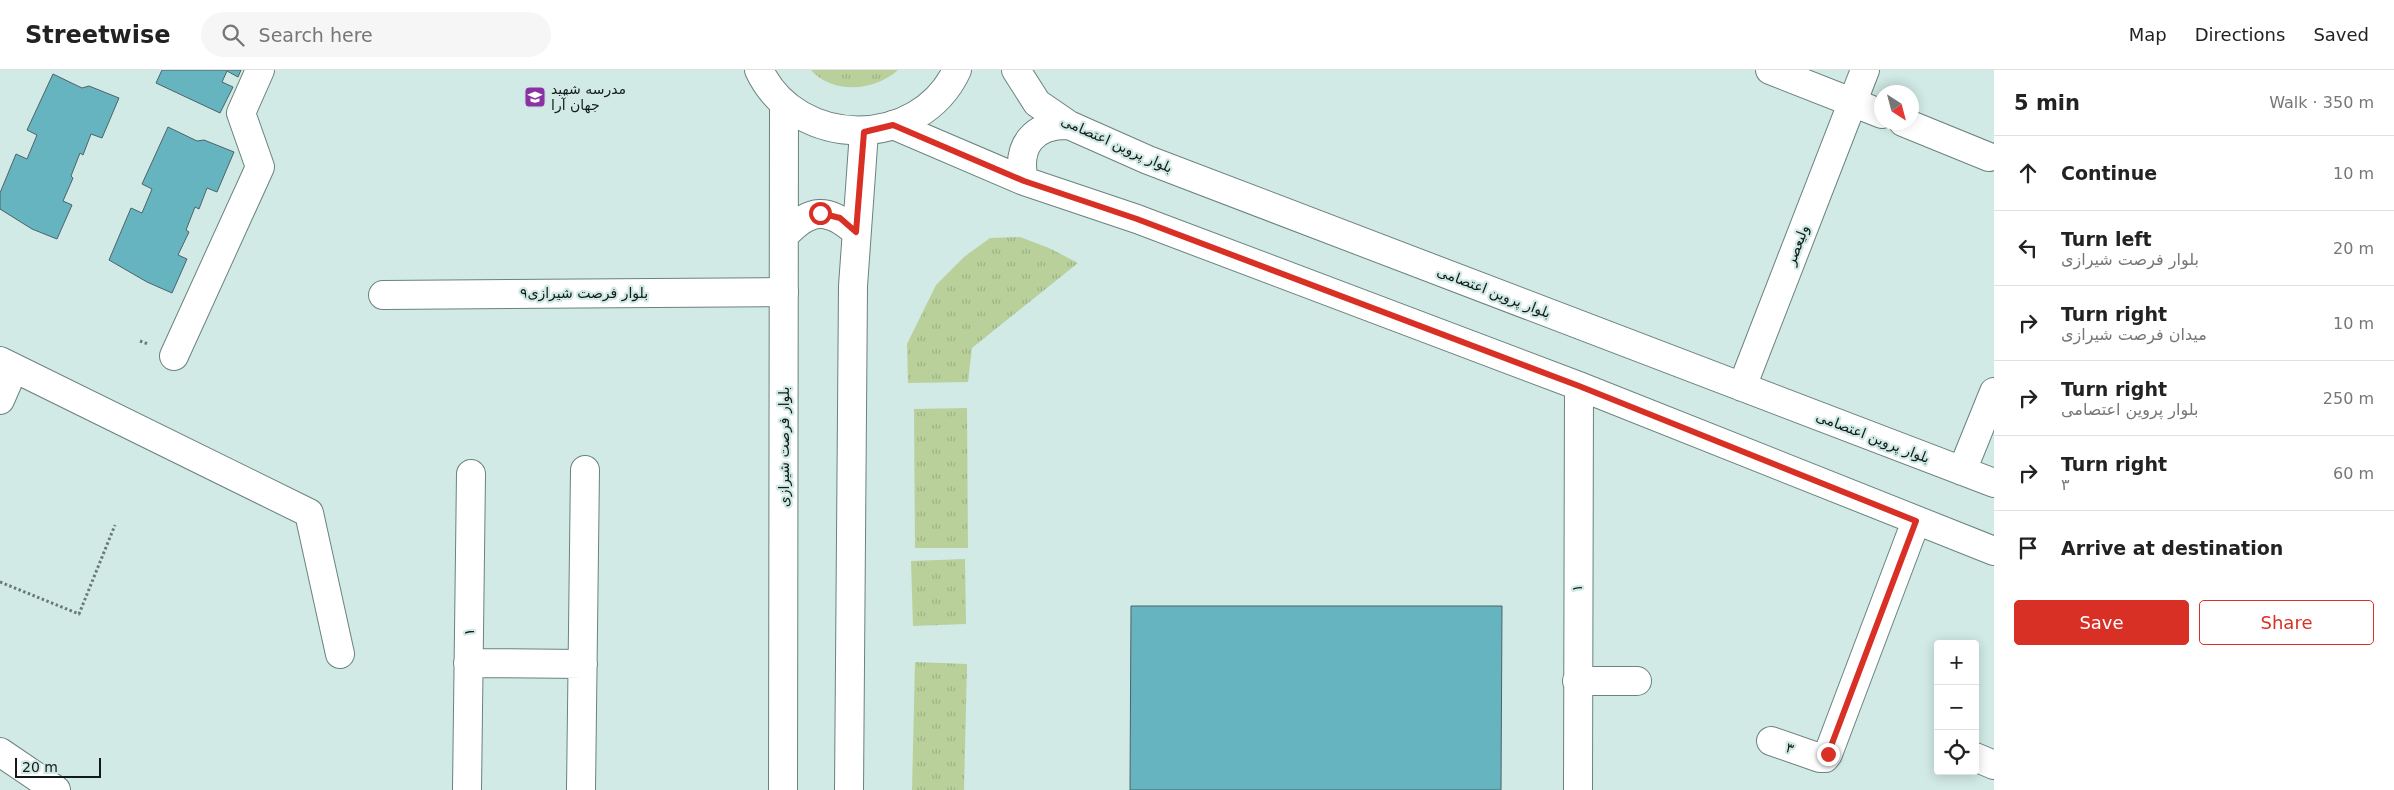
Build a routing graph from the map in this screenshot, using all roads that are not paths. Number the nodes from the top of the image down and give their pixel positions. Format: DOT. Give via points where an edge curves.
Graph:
graph roads {
  1 [pos="260,70"];
  2 [pos="759,70"];
  3 [pos="957,70"];
  4 [pos="1016,70"];
  5 [pos="1770,70"];
  6 [pos="1865,70"];
  7 [pos="1852,102"];
  8 [pos="784,104"];
  9 [pos="1874,111"];
  10 [pos="893,125"];
  11 [pos="1069,125"];
  12 [pos="1919,129"];
  13 [pos="864,132"];
  14 [pos="1989,157"];
  15 [pos="1024,181"];
  16 [pos="856,232"];
  17 [pos="785,235"];
  18 [pos="784,292"];
  19 [pos="383,295"];
  20 [pos="174,356"];
  21 [pos="7,365"];
  22 [pos="1579,386"];
  23 [pos="1742,387"];
  24 [pos="1994,392"];
  25 [pos="0,400"];
  26 [pos="585,470"];
  27 [pos="1962,471"];
  28 [pos="471,474"];
  29 [pos="1994,483"];
  30 [pos="1916,521"];
  31 [pos="1994,551"];
  32 [pos="340,654"];
  33 [pos="468,664"];
  34 [pos="583,664"];
  35 [pos="1637,680"];
  36 [pos="1577,681"];
  37 [pos="1771,741"];
  38 [pos="0,752"];
  39 [pos="1979,759"];
  40 [pos="1994,765"];
  41 [pos="56,790"];
  42 [pos="467,790"];
  43 [pos="581,790"];
  44 [pos="784,790"];
  45 [pos="849,790"];
  46 [pos="1578,790"];
  1 -- 20 [label="street" via="241,113 260,167"];
  2 -- 8 [label="street"];
  3 -- 10 [label="street" via="951,82 928,107"];
  4 -- 11 [label="street, بلوار پروین اعتصامی" via="1037,104"];
  5 -- 7 [label="street"];
  6 -- 7 [label="street, ولیعصر"];
  7 -- 9 [label="street"];
  7 -- 23 [label="street, ولیعصر"];
  8 -- 13 [label="street" via="821,126"];
  8 -- 17 [label="street, بلوار فرصت شیرازی"];
  10 -- 13 [label="street"];
  10 -- 15 [label="street"];
  11 -- 15 [label="street" via="1047,127 1030,139 1023,152"];
  11 -- 23 [label="street, بلوار پروین اعتصامی" via="1148,160"];
  12 -- 14 [label="street"];
  13 -- 16 [label="street"];
  15 -- 22 [label="street" via="1146,223"];
  16 -- 17 [label="street" via="840,218 820,213 799,220"];
  16 -- 45 [label="street"];
  17 -- 18 [label="street, بلوار فرصت شیرازی"];
  18 -- 19 [label="street, ۹بلوار فرصت شیرازی"];
  18 -- 44 [label="street, بلوار فرصت شیرازی"];
  21 -- 25 [label="street"];
  21 -- 32 [label="street" via="309,512"];
  22 -- 30 [label="street"];
  22 -- 36 [label="street, ۱"];
  23 -- 27 [label="street, بلوار پروین اعتصامی"];
  24 -- 27 [label="street"];
  26 -- 34 [label="street"];
  27 -- 29 [label="street, بلوار پروین اعتصامی"];
  28 -- 33 [label="street, ۱"];
  30 -- 31 [label="street"];
  30 -- 37 [label="street, ۳" via="1828,754 1820,758"];
  33 -- 34 [label="street"];
  33 -- 42 [label="street, ۱"];
  34 -- 43 [label="street"];
  35 -- 36 [label="street"];
  36 -- 46 [label="street, ۱"];
  38 -- 41 [label="street"];
  39 -- 40 [label="street"];
}
